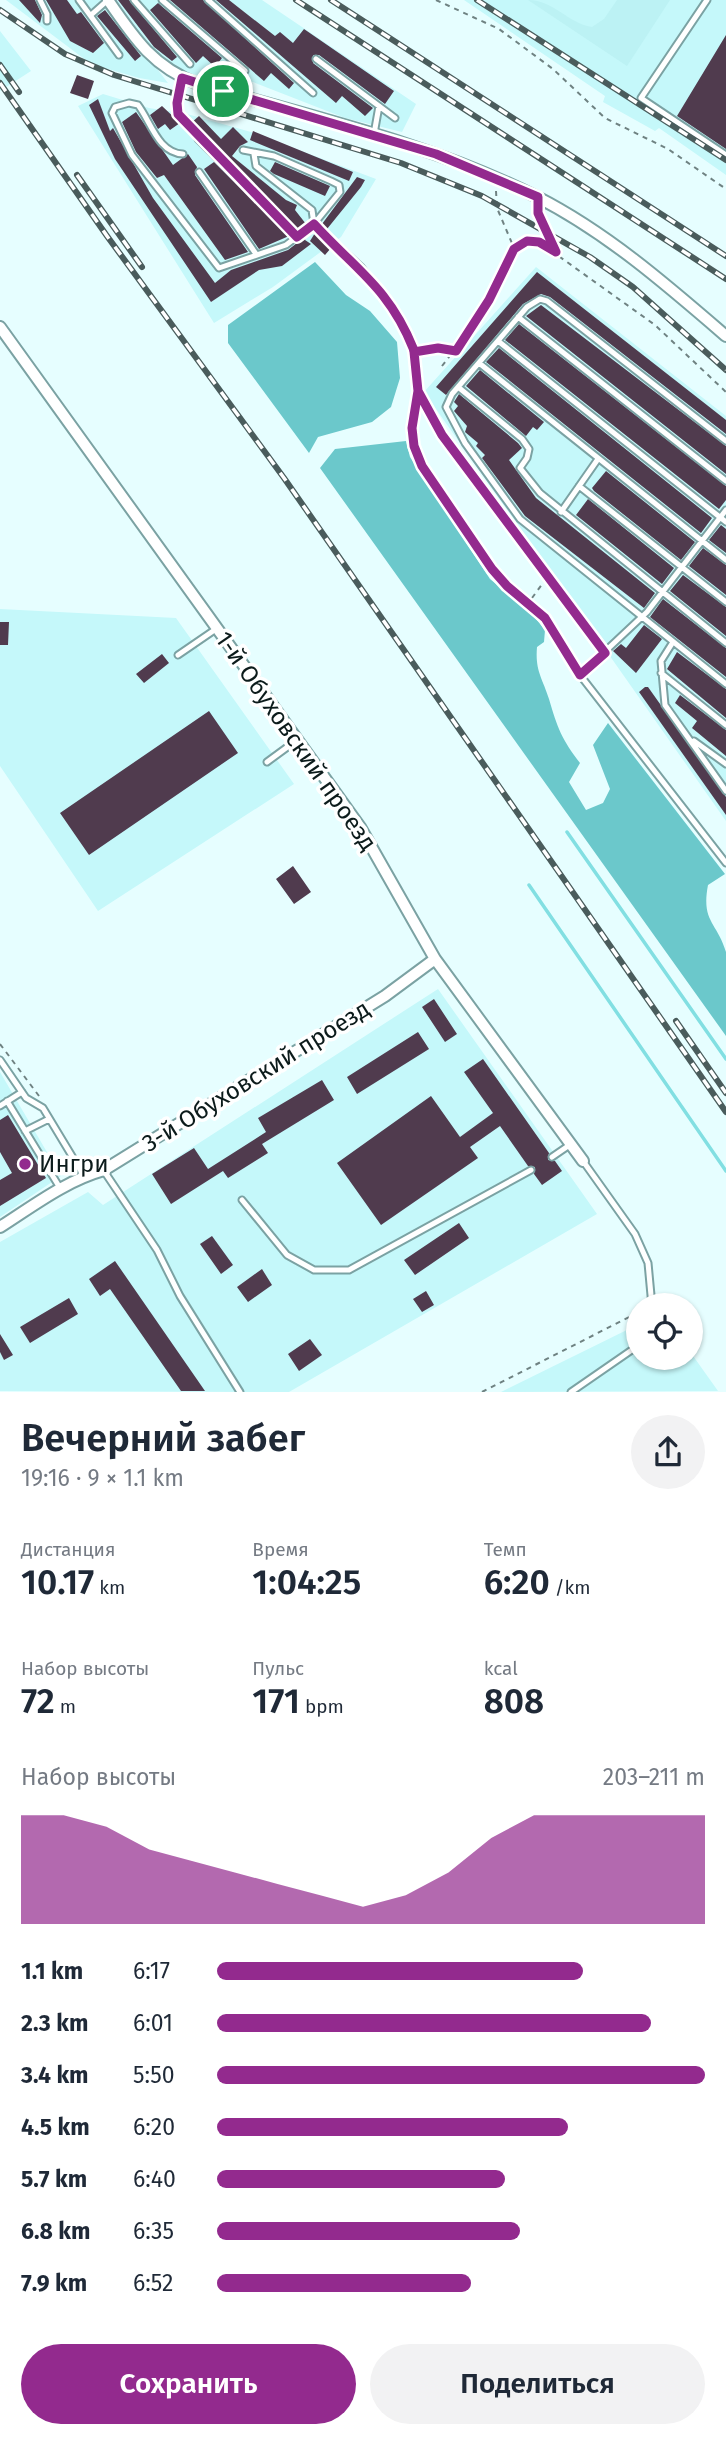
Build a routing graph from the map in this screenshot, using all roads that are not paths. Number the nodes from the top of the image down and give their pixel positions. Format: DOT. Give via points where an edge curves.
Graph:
graph roads {
  1 [pos="40,0"];
  2 [pos="79,0"];
  3 [pos="108,0"];
  4 [pos="162,0"];
  5 [pos="208,0"];
  6 [pos="707,0"];
  7 [pos="137,1"];
  8 [pos="92,15"];
  9 [pos="47,22"];
  10 [pos="119,55"];
  11 [pos="316,60"];
  12 [pos="190,64"];
  13 [pos="245,71"];
  14 [pos="313,93"];
  15 [pos="379,106"];
  16 [pos="395,118"];
  17 [pos="374,135"];
  18 [pos="198,138"];
  19 [pos="243,150"];
  20 [pos="183,154"];
  21 [pos="254,154"];
  22 [pos="726,155"];
  23 [pos="199,172"];
  24 [pos="314,224"];
  25 [pos="297,237"];
  26 [pos="256,254"];
  27 [pos="518,317"];
  28 [pos="0,327"];
  29 [pos="726,336"];
  30 [pos="498,341"];
  31 [pos="479,363"];
  32 [pos="458,387"];
  33 [pos="418,391"];
  34 [pos="726,441"];
  35 [pos="598,459"];
  36 [pos="726,481"];
  37 [pos="579,486"];
  38 [pos="726,510"];
  39 [pos="561,513"];
  40 [pos="721,516"];
  41 [pos="726,522"];
  42 [pos="702,540"];
  43 [pos="726,560"];
  44 [pos="681,567"];
  45 [pos="662,592"];
  46 [pos="726,602"];
  47 [pos="643,616"];
  48 [pos="216,628"];
  49 [pos="673,642"];
  50 [pos="726,643"];
  51 [pos="605,653"];
  52 [pos="178,655"];
  53 [pos="661,673"];
  54 [pos="580,675"];
  55 [pos="726,684"];
  56 [pos="726,725"];
  57 [pos="688,737"];
  58 [pos="297,740"];
  59 [pos="267,762"];
  60 [pos="726,764"];
  61 [pos="726,791"];
  62 [pos="726,863"];
  63 [pos="435,959"];
  64 [pos="0,1060"];
  65 [pos="22,1092"];
  66 [pos="7,1101"];
  67 [pos="0,1106"];
  68 [pos="49,1119"];
  69 [pos="25,1131"];
  70 [pos="571,1144"];
  71 [pos="552,1157"];
  72 [pos="583,1161"];
  73 [pos="104,1170"];
  74 [pos="531,1170"];
  75 [pos="84,1176"];
  76 [pos="60,1188"];
  77 [pos="242,1200"];
  78 [pos="0,1227"];
  79 [pos="651,1293"];
  80 [pos="626,1354"];
  81 [pos="240,1391"];
  82 [pos="571,1391"];
  1 -- 9 [label="lane"];
  2 -- 8 [label="lane"];
  3 -- 8 [label="lane"];
  3 -- 17 [label="street" via="155,60 182,78"];
  4 -- 13 [label="lane"];
  5 -- 14 [label="lane"];
  6 -- 22 [label="lane" via="641,98"];
  7 -- 12 [label="lane"];
  8 -- 10 [label="lane"];
  11 -- 15 [label="lane"];
  15 -- 16 [label="lane"];
  15 -- 17 [label="lane"];
  17 -- 29 [label="street" via="436,154 538,197 640,265"];
  18 -- 25 [label="lane"];
  19 -- 21 [label="lane"];
  20 -- 26 [label="lane" via="166,148 138,105 115,107 112,113 118,131 132,155 214,265 231,266"];
  21 -- 24 [label="lane" via="263,173 312,210"];
  21 -- 24 [label="lane" via="274,156 339,185 336,198"];
  23 -- 26 [label="lane"];
  24 -- 25 [label="lane"];
  24 -- 33 [label="lane" via="361,267 404,326 414,352"];
  25 -- 26 [label="lane"];
  27 -- 30 [label="lane"];
  27 -- 34 [label="lane" via="540,299 547,301"];
  27 -- 36 [label="lane"];
  28 -- 48 [label="street, 1-й Обуховский проезд"];
  30 -- 31 [label="lane"];
  30 -- 40 [label="lane"];
  31 -- 32 [label="lane"];
  31 -- 35 [label="lane"];
  32 -- 39 [label="lane" via="522,439 529,449 520,468"];
  32 -- 47 [label="lane" via="446,407 450,418 509,506"];
  33 -- 51 [label="lane" via="447,443"];
  33 -- 54 [label="lane" via="412,428 422,466 492,569 545,618"];
  35 -- 37 [label="lane"];
  35 -- 42 [label="lane"];
  37 -- 39 [label="lane"];
  37 -- 44 [label="lane"];
  38 -- 40 [label="lane"];
  39 -- 45 [label="lane"];
  40 -- 41 [label="lane"];
  40 -- 42 [label="lane"];
  42 -- 43 [label="lane"];
  42 -- 44 [label="lane"];
  44 -- 45 [label="lane"];
  44 -- 46 [label="lane"];
  45 -- 47 [label="lane"];
  45 -- 50 [label="lane"];
  47 -- 49 [label="lane"];
  47 -- 51 [label="lane"];
  48 -- 52 [label="lane"];
  48 -- 58 [label="street, 1-й Обуховский проезд"];
  49 -- 53 [label="lane" via="661,661"];
  49 -- 55 [label="lane"];
  51 -- 54 [label="lane"];
  53 -- 56 [label="lane"];
  53 -- 57 [label="lane" via="665,705"];
  54 -- 62 [label="lane"];
  57 -- 60 [label="lane"];
  57 -- 61 [label="lane"];
  58 -- 59 [label="lane"];
  58 -- 63 [label="street, 1-й Обуховский проезд" via="360,827"];
  63 -- 70 [label="street, 1-й Обуховский проезд"];
  63 -- 73 [label="street, 3-й Обуховский проезд" via="385,996"];
  64 -- 65 [label="lane"];
  65 -- 66 [label="lane"];
  65 -- 68 [label="lane" via="43,1108"];
  66 -- 67 [label="lane"];
  66 -- 69 [label="lane"];
  68 -- 69 [label="lane"];
  68 -- 75 [label="lane"];
  69 -- 76 [label="lane"];
  70 -- 71 [label="lane"];
  70 -- 72 [label="street, 1-й Обуховский проезд"];
  72 -- 79 [label="lane" via="635,1234 648,1263"];
  73 -- 75 [label="street, 3-й Обуховский проезд"];
  73 -- 81 [label="lane"];
  74 -- 77 [label="lane" via="349,1270 314,1270 287,1255"];
  75 -- 76 [label="street, 3-й Обуховский проезд"];
  76 -- 78 [label="street, 3-й Обуховский проезд"];
  80 -- 82 [label="lane"];
}
